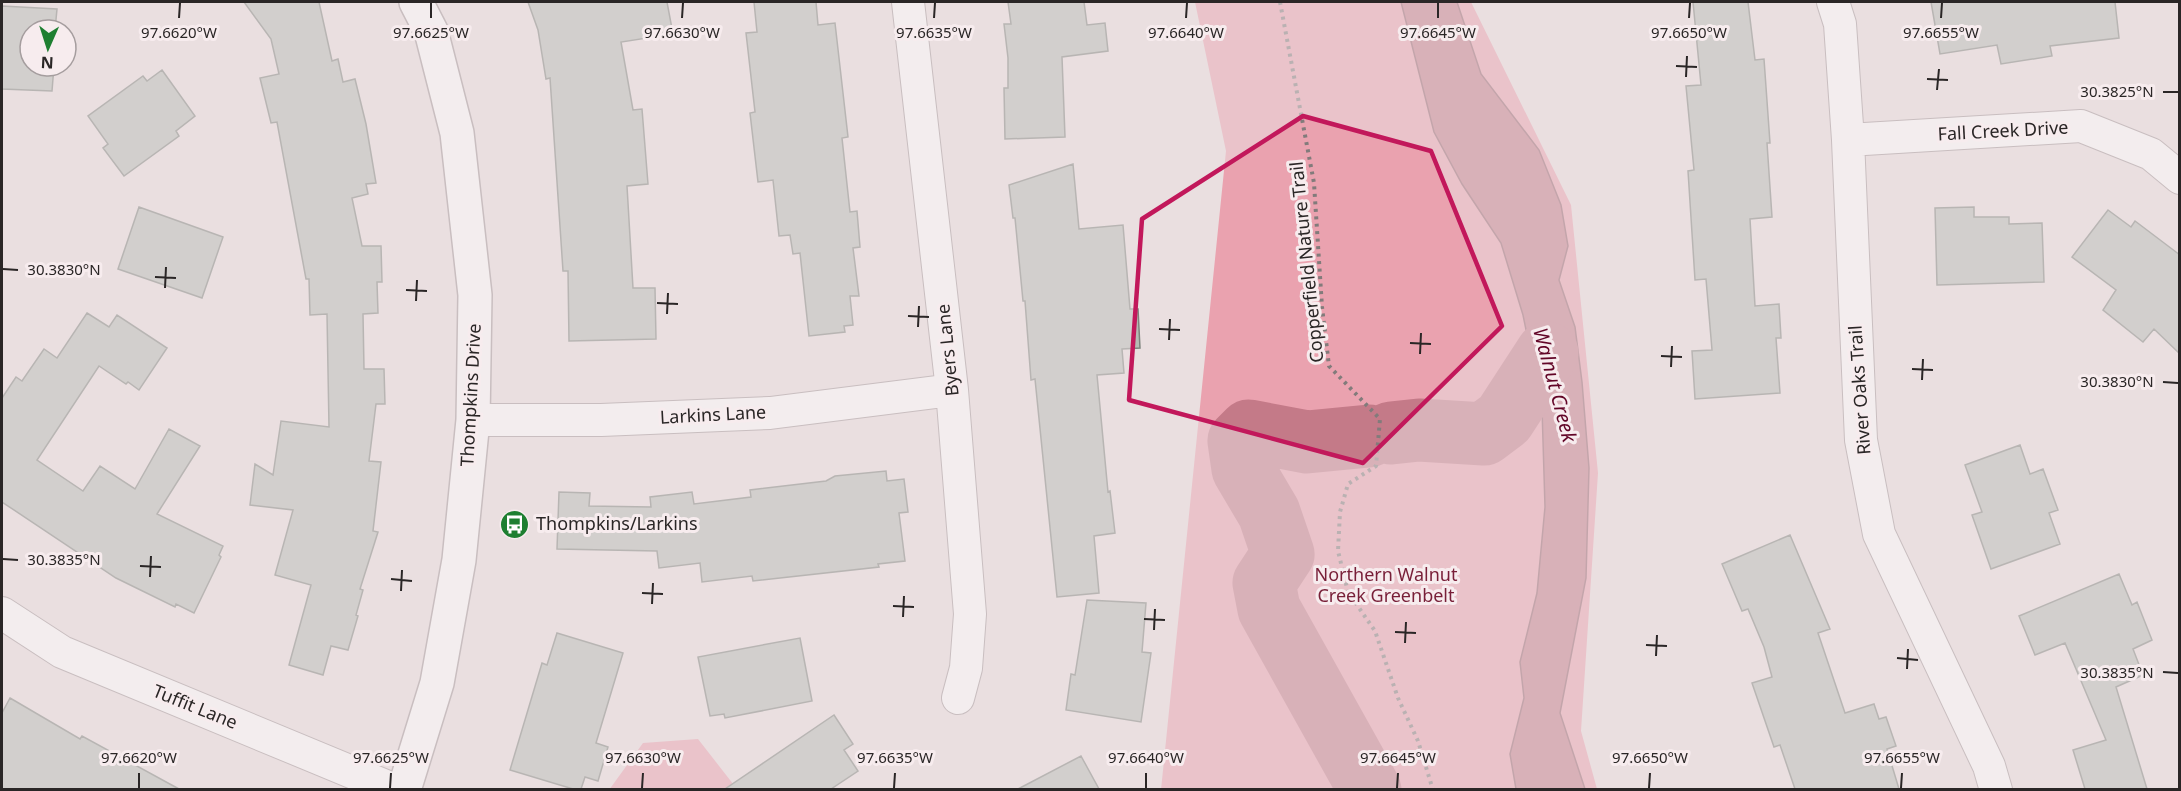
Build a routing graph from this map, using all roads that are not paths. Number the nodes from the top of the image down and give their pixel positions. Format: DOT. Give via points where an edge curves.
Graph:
graph roads {
  1 [pos="416,2"];
  2 [pos="908,2"];
  3 [pos="1833,2"];
  4 [pos="1848,140"];
  5 [pos="2180,177"];
  6 [pos="952,390"];
  7 [pos="473,420"];
  8 [pos="2,613"];
  9 [pos="958,698"];
  10 [pos="395,789"];
  11 [pos="404,789"];
  12 [pos="1996,789"];
  1 -- 7 [label="street, Thompkins Drive" via="431,31 457,133 475,295"];
  2 -- 6 [label="street, Byers Lane"];
  3 -- 4 [label="street, River Oaks Trail" via="1840,24"];
  4 -- 5 [label="street, Fall Creek Drive" via="2081,126 2151,154"];
  4 -- 12 [label="street, River Oaks Trail" via="1861,441 1879,534 1989,766"];
  6 -- 7 [label="street, Larkins Lane" via="770,413 601,420"];
  6 -- 9 [label="street, Byers Lane" via="970,614 966,668"];
  7 -- 11 [label="street, Thompkins Drive" via="459,560 437,683"];
  8 -- 10 [label="street, Tuffit Lane" via="62,652"];
}
